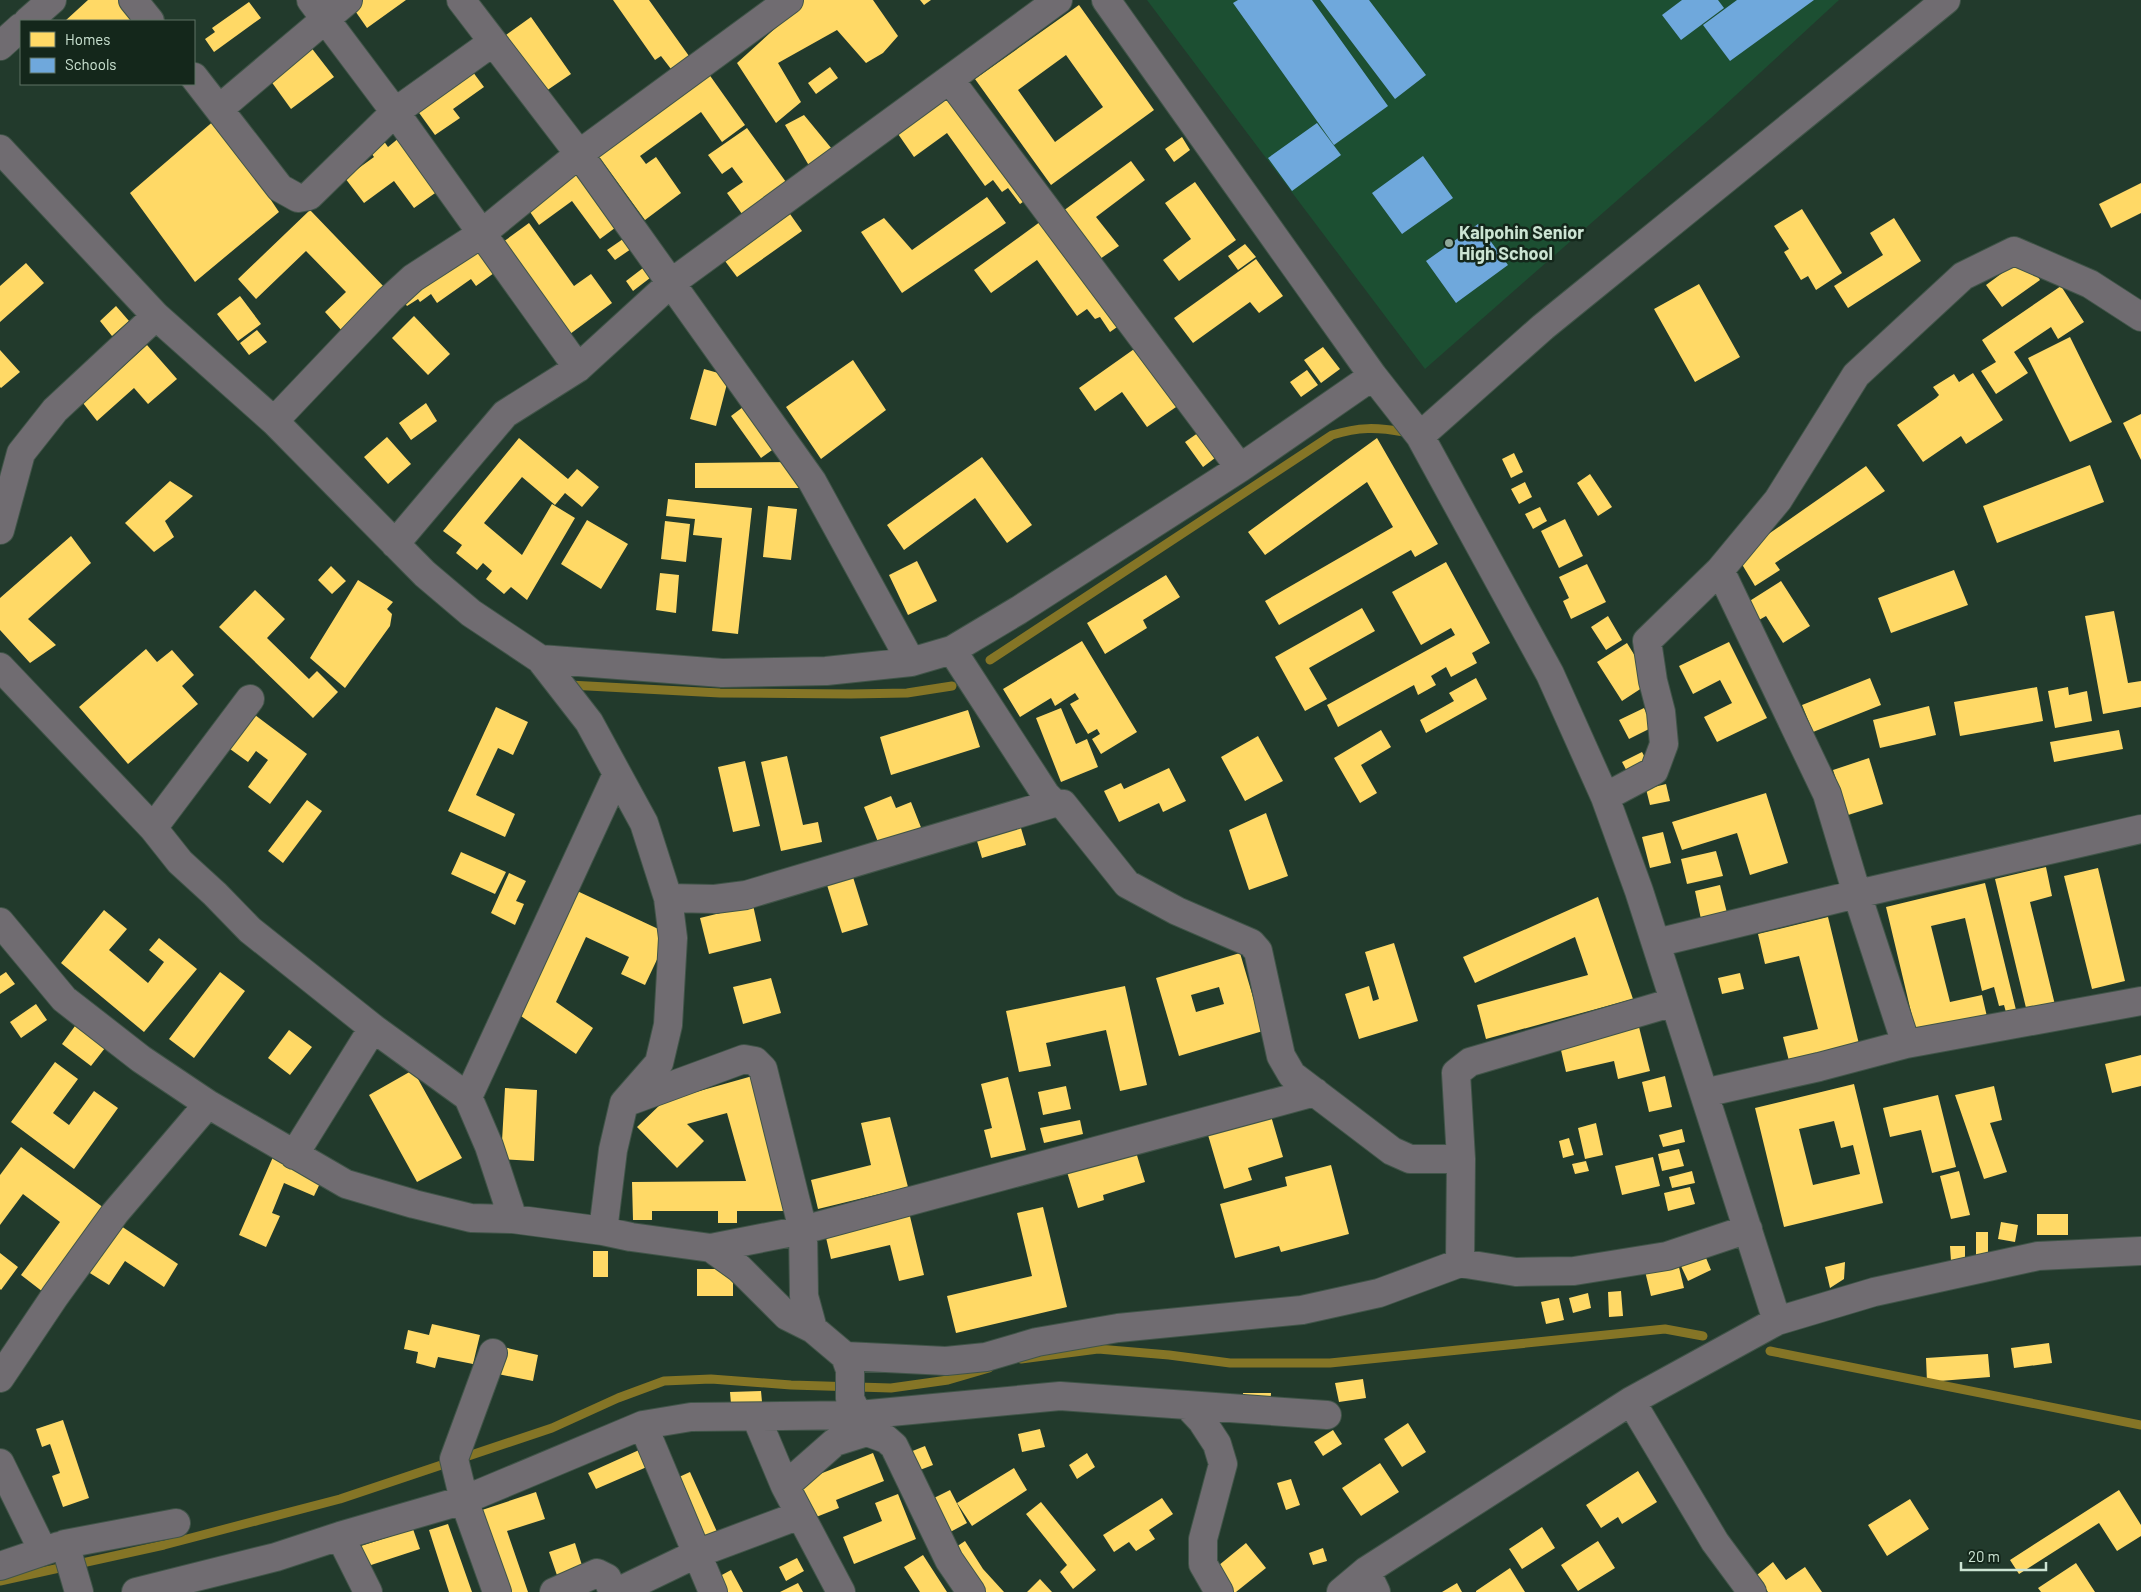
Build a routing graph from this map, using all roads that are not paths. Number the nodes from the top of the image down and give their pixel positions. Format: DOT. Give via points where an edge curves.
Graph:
graph roads {
  1 [pos="52,0"];
  2 [pos="133,0"];
  3 [pos="348,0"];
  4 [pos="461,0"];
  5 [pos="789,0"];
  6 [pos="1058,0"];
  7 [pos="1106,0"];
  8 [pos="1946,0"];
  9 [pos="318,9"];
  10 [pos="29,20"];
  11 [pos="149,20"];
  12 [pos="20,28"];
  13 [pos="493,42"];
  14 [pos="0,46"];
  15 [pos="195,78"];
  16 [pos="950,80"];
  17 [pos="219,109"];
  18 [pos="395,112"];
  19 [pos="0,149"];
  20 [pos="579,154"];
  21 [pos="481,234"];
  22 [pos="671,283"];
  23 [pos="156,316"];
  24 [pos="2141,317"];
  25 [pos="578,368"];
  26 [pos="1373,376"];
  27 [pos="274,421"];
  28 [pos="1420,436"];
  29 [pos="1240,468"];
  30 [pos="0,530"];
  31 [pos="395,544"];
  32 [pos="1720,570"];
  33 [pos="952,650"];
  34 [pos="540,659"];
  35 [pos="911,662"];
  36 [pos="0,667"];
  37 [pos="250,699"];
  38 [pos="617,774"];
  39 [pos="1605,798"];
  40 [pos="1054,803"];
  41 [pos="153,828"];
  42 [pos="2141,829"];
  43 [pos="1857,894"];
  44 [pos="668,898"];
  45 [pos="0,922"];
  46 [pos="1656,943"];
  47 [pos="2141,1000"];
  48 [pos="1674,1002"];
  49 [pos="373,1028"];
  50 [pos="1906,1044"];
  51 [pos="1315,1092"];
  52 [pos="1704,1093"];
  53 [pos="468,1097"];
  54 [pos="624,1103"];
  55 [pos="208,1104"];
  56 [pos="294,1155"];
  57 [pos="1461,1159"];
  58 [pos="513,1219"];
  59 [pos="1748,1229"];
  60 [pos="803,1230"];
  61 [pos="603,1231"];
  62 [pos="711,1248"];
  63 [pos="2141,1251"];
  64 [pos="1460,1263"];
  65 [pos="1777,1321"];
  66 [pos="813,1329"];
  67 [pos="493,1353"];
  68 [pos="848,1363"];
  69 [pos="0,1378"];
  70 [pos="1631,1401"];
  71 [pos="1187,1405"];
  72 [pos="859,1415"];
  73 [pos="1327,1415"];
  74 [pos="756,1416"];
  75 [pos="643,1425"];
  76 [pos="0,1463"];
  77 [pos="459,1480"];
  78 [pos="785,1486"];
  79 [pos="800,1515"];
  80 [pos="176,1522"];
  81 [pos="340,1536"];
  82 [pos="696,1554"];
  83 [pos="0,1566"];
  84 [pos="67,1566"];
  85 [pos="1371,1582"];
  86 [pos="136,1592"];
  87 [pos="368,1592"];
  88 [pos="497,1592"];
  89 [pos="554,1592"];
  90 [pos="613,1592"];
  91 [pos="617,1592"];
  92 [pos="713,1592"];
  93 [pos="841,1592"];
  94 [pos="971,1592"];
  95 [pos="1219,1592"];
  96 [pos="1341,1592"];
  97 [pos="1752,1592"];
  1 -- 10 [label="street"];
  2 -- 11 [label="street"];
  3 -- 9 [label="street"];
  4 -- 13 [label="street"];
  5 -- 20 [label="street"];
  6 -- 16 [label="street"];
  7 -- 26 [label="street"];
  8 -- 28 [label="street" via="1550,320"];
  9 -- 17 [label="street"];
  9 -- 18 [label="street"];
  12 -- 14 [label="street"];
  13 -- 18 [label="street"];
  13 -- 20 [label="street"];
  15 -- 17 [label="street"];
  16 -- 22 [label="street"];
  16 -- 29 [label="street"];
  17 -- 18 [label="street" via="280,188 298,198 309,196"];
  18 -- 21 [label="street"];
  19 -- 23 [label="street"];
  20 -- 21 [label="street"];
  20 -- 22 [label="street"];
  21 -- 25 [label="street"];
  21 -- 27 [label="street" via="407,284"];
  22 -- 25 [label="street"];
  22 -- 35 [label="street" via="812,481"];
  23 -- 27 [label="street"];
  23 -- 30 [label="street" via="55,410 21,454"];
  24 -- 32 [label="street" via="2090,284 2014,251 1964,276 1856,375 1778,500"];
  25 -- 31 [label="street" via="505,414"];
  26 -- 28 [label="street"];
  26 -- 29 [label="street"];
  27 -- 31 [label="street"];
  28 -- 39 [label="street" via="1550,674"];
  29 -- 33 [label="street"];
  31 -- 34 [label="street" via="471,613"];
  32 -- 39 [label="street" via="1647,641 1664,744 1654,771"];
  32 -- 43 [label="street" via="1827,794"];
  33 -- 35 [label="street"];
  33 -- 40 [label="street"];
  34 -- 35 [label="street" via="722,673 826,671"];
  34 -- 38 [label="street" via="588,722"];
  36 -- 41 [label="street"];
  37 -- 41 [label="street"];
  38 -- 44 [label="street" via="644,823"];
  38 -- 53 [label="street"];
  39 -- 46 [label="street"];
  40 -- 44 [label="street" via="746,895 715,899"];
  40 -- 51 [label="street" via="1063,804 1127,884 1250,943 1258,951 1281,1056 1292,1075"];
  41 -- 49 [label="street" via="180,862 250,930"];
  42 -- 43 [label="street"];
  43 -- 46 [label="street"];
  43 -- 50 [label="street"];
  44 -- 54 [label="street" via="673,938 668,1025 659,1063"];
  45 -- 55 [label="street" via="64,999 141,1059"];
  46 -- 48 [label="street"];
  47 -- 50 [label="street"];
  48 -- 52 [label="street"];
  48 -- 57 [label="street" via="1470,1062 1456,1074"];
  49 -- 53 [label="street"];
  49 -- 56 [label="street"];
  50 -- 52 [label="street"];
  51 -- 57 [label="street" via="1392,1151 1410,1159"];
  51 -- 60 [label="street"];
  52 -- 59 [label="street"];
  53 -- 58 [label="street" via="489,1146"];
  54 -- 60 [label="street" via="744,1059 755,1061 763,1069"];
  54 -- 61 [label="street" via="613,1150"];
  55 -- 56 [label="street"];
  55 -- 69 [label="street" via="116,1213"];
  56 -- 58 [label="street" via="346,1184 414,1204 471,1218"];
  57 -- 64 [label="street"];
  58 -- 61 [label="street"];
  59 -- 64 [label="street" via="1667,1256 1574,1271 1516,1272"];
  59 -- 65 [label="street"];
  60 -- 62 [label="street"];
  60 -- 66 [label="street" via="804,1296"];
  61 -- 62 [label="street"];
  62 -- 66 [label="street" via="739,1268 787,1316"];
  63 -- 65 [label="street" via="2038,1256 1874,1292"];
  64 -- 68 [label="street" via="1379,1293 1302,1310 1118,1328 1037,1342 978,1358"];
  65 -- 70 [label="street"];
  66 -- 68 [label="street"];
  67 -- 77 [label="street"];
  68 -- 72 [label="street"];
  70 -- 85 [label="street"];
  70 -- 97 [label="street" via="1715,1542"];
  71 -- 72 [label="street" via="1060,1396"];
  71 -- 73 [label="street"];
  71 -- 95 [label="street" via="1217,1444 1223,1464 1203,1539 1203,1564"];
  72 -- 74 [label="street"];
  72 -- 78 [label="street" via="835,1442"];
  72 -- 94 [label="street" via="894,1446 949,1560"];
  74 -- 75 [label="street" via="692,1417"];
  74 -- 78 [label="street"];
  75 -- 77 [label="street"];
  75 -- 82 [label="street"];
  76 -- 84 [label="street"];
  77 -- 81 [label="street"];
  77 -- 88 [label="street"];
  78 -- 79 [label="street"];
  79 -- 82 [label="street"];
  79 -- 93 [label="street"];
  80 -- 84 [label="street"];
  81 -- 86 [label="street" via="276,1557"];
  81 -- 87 [label="street"];
  82 -- 91 [label="street"];
  82 -- 92 [label="street"];
  83 -- 84 [label="street"];
  85 -- 96 [label="street"];
  89 -- 90 [label="street" via="596,1574 607,1578"];
}
